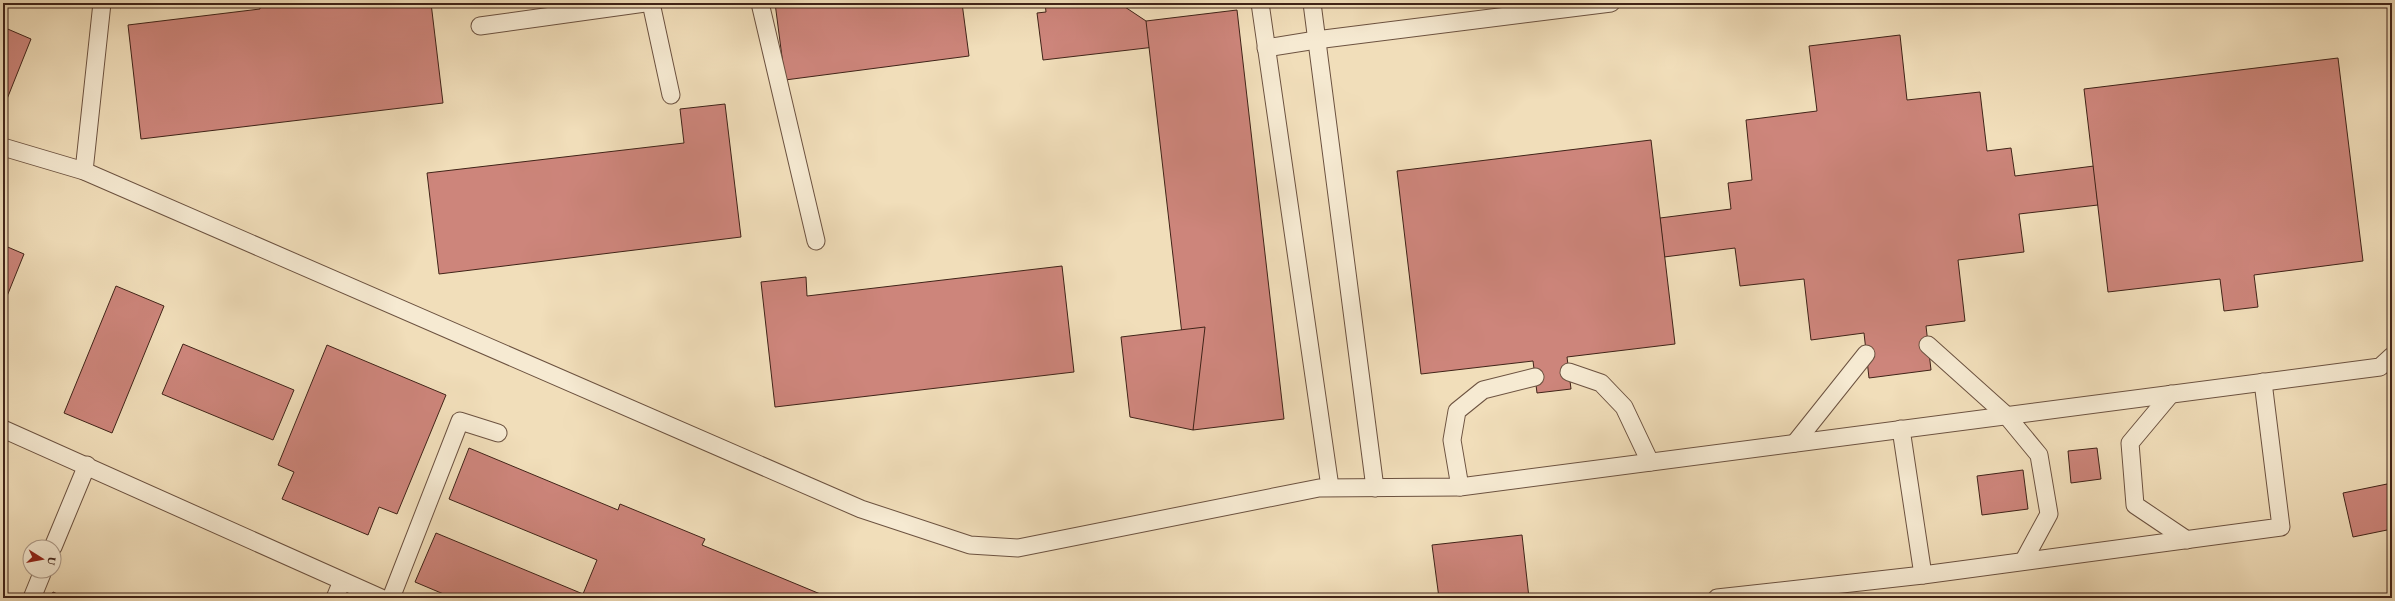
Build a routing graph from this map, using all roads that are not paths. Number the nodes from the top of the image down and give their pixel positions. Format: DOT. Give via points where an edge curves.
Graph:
graph roads {
  1 [pos="102,3"];
  2 [pos="645,3"];
  3 [pos="651,3"];
  4 [pos="760,3"];
  5 [pos="1260,3"];
  6 [pos="1312,3"];
  7 [pos="1611,3"];
  8 [pos="480,26"];
  9 [pos="1316,40"];
  10 [pos="1266,48"];
  11 [pos="671,95"];
  12 [pos="3,147"];
  13 [pos="84,171"];
  14 [pos="816,241"];
  15 [pos="1928,345"];
  16 [pos="1866,354"];
  17 [pos="2392,356"];
  18 [pos="1569,372"];
  19 [pos="1535,377"];
  20 [pos="2263,382"];
  21 [pos="2171,394"];
  22 [pos="2006,415"];
  23 [pos="3,429"];
  24 [pos="1901,429"];
  25 [pos="498,434"];
  26 [pos="1795,443"];
  27 [pos="1650,462"];
  28 [pos="87,465"];
  29 [pos="1330,487"];
  30 [pos="1460,487"];
  31 [pos="1375,488"];
  32 [pos="56,539"];
  33 [pos="2187,540"];
  34 [pos="2024,560"];
  35 [pos="1923,575"];
  36 [pos="40,579"];
  37 [pos="342,581"];
  38 [pos="32,598"];
  39 [pos="335,598"];
  40 [pos="381,598"];
  41 [pos="391,598"];
  42 [pos="1717,598"];
  1 -- 13 [label="lane"];
  2 -- 8 [label="lane"];
  3 -- 11 [label="lane"];
  4 -- 14 [label="lane"];
  5 -- 10 [label="lane"];
  6 -- 9 [label="lane"];
  7 -- 9 [label="lane"];
  9 -- 10 [label="lane"];
  9 -- 31 [label="lane"];
  10 -- 29 [label="lane"];
  12 -- 13 [label="lane"];
  13 -- 29 [label="lane" via="861,509 970,544 1018,548"];
  15 -- 22 [label="lane"];
  16 -- 26 [label="lane"];
  17 -- 20 [label="lane" via="2380,367"];
  18 -- 27 [label="lane" via="1601,383 1624,407"];
  19 -- 30 [label="lane" via="1483,390 1457,411 1452,440"];
  20 -- 21 [label="lane"];
  20 -- 33 [label="lane" via="2281,527"];
  21 -- 22 [label="lane"];
  21 -- 33 [label="lane" via="2130,443 2135,505"];
  22 -- 24 [label="lane"];
  22 -- 34 [label="lane" via="2039,455 2049,514"];
  23 -- 28 [label="lane"];
  24 -- 26 [label="lane"];
  24 -- 35 [label="lane"];
  25 -- 41 [label="lane" via="460,421"];
  26 -- 27 [label="lane"];
  27 -- 30 [label="lane"];
  28 -- 32 [label="lane"];
  28 -- 37 [label="lane"];
  29 -- 31 [label="lane"];
  30 -- 31 [label="lane"];
  33 -- 34 [label="lane"];
  34 -- 35 [label="lane"];
  35 -- 42 [label="lane"];
  36 -- 38 [label="lane"];
  37 -- 39 [label="lane"];
  37 -- 40 [label="lane"];
}
